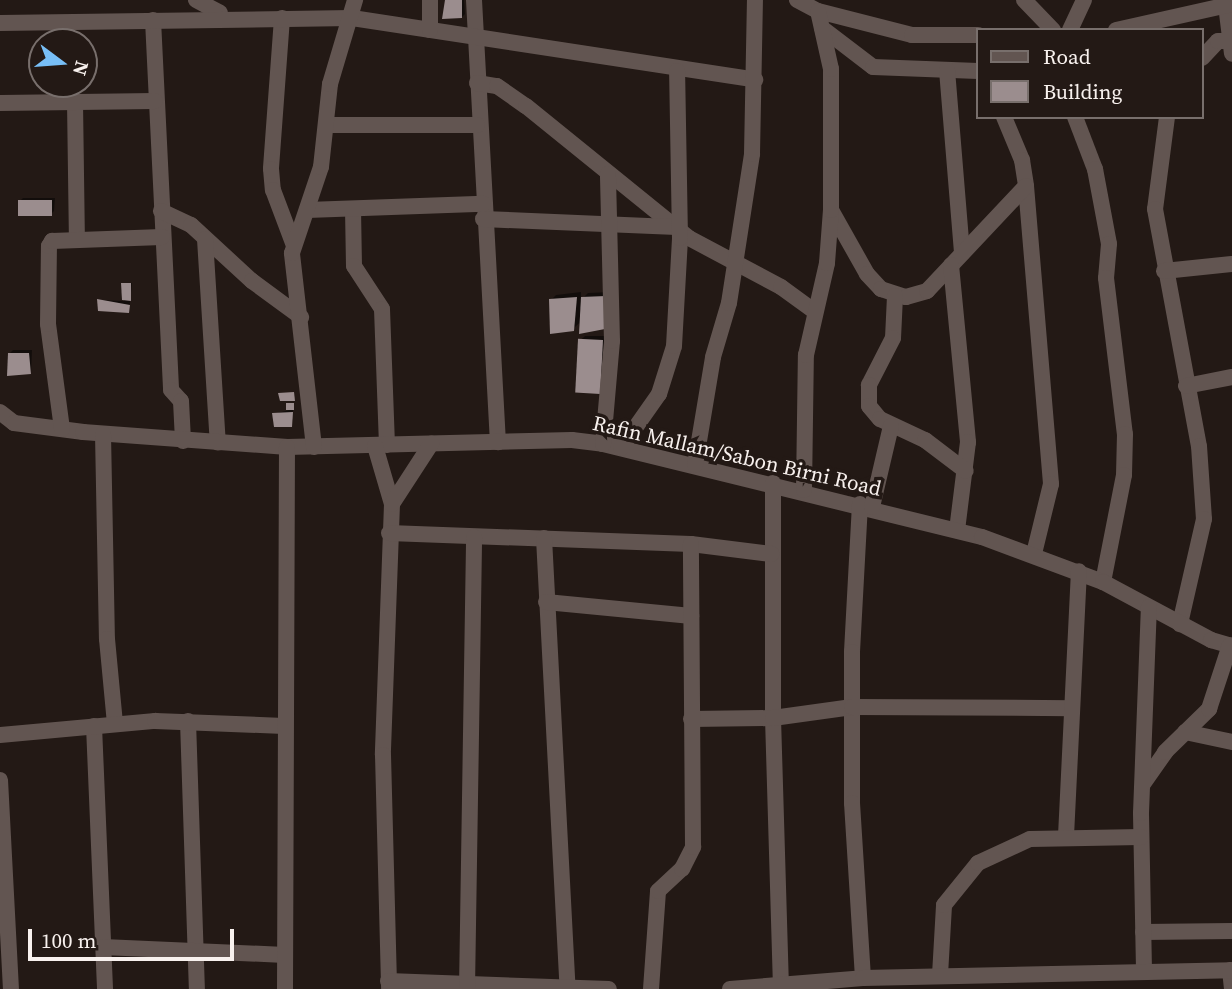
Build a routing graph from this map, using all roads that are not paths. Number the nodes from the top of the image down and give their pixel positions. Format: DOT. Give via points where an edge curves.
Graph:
graph roads {
  1 [pos="196,0"];
  2 [pos="355,0"];
  3 [pos="430,0"];
  4 [pos="474,0"];
  5 [pos="755,0"];
  6 [pos="797,0"];
  7 [pos="1024,0"];
  8 [pos="1084,0"];
  9 [pos="1229,5"];
  10 [pos="220,10"];
  11 [pos="818,11"];
  12 [pos="282,18"];
  13 [pos="352,18"];
  14 [pos="153,20"];
  15 [pos="0,23"];
  16 [pos="822,28"];
  17 [pos="1051,28"];
  18 [pos="1071,28"];
  19 [pos="1125,28"];
  20 [pos="430,30"];
  21 [pos="976,35"];
  22 [pos="476,37"];
  23 [pos="1231,48"];
  24 [pos="1204,56"];
  25 [pos="947,70"];
  26 [pos="677,71"];
  27 [pos="976,71"];
  28 [pos="755,80"];
  29 [pos="477,83"];
  30 [pos="155,101"];
  31 [pos="75,102"];
  32 [pos="0,103"];
  33 [pos="1005,119"];
  34 [pos="1076,119"];
  35 [pos="1167,119"];
  36 [pos="327,125"];
  37 [pos="477,125"];
  38 [pos="608,174"];
  39 [pos="1027,186"];
  40 [pos="353,209"];
  41 [pos="307,210"];
  42 [pos="831,210"];
  43 [pos="161,211"];
  44 [pos="483,211"];
  45 [pos="612,223"];
  46 [pos="678,228"];
  47 [pos="162,237"];
  48 [pos="205,239"];
  49 [pos="77,240"];
  50 [pos="293,243"];
  51 [pos="957,259"];
  52 [pos="1232,264"];
  53 [pos="734,265"];
  54 [pos="1164,271"];
  55 [pos="895,296"];
  56 [pos="814,311"];
  57 [pos="300,317"];
  58 [pos="1232,377"];
  59 [pos="1186,386"];
  60 [pos="0,412"];
  61 [pos="891,426"];
  62 [pos="62,429"];
  63 [pos="103,434"];
  64 [pos="183,441"];
  65 [pos="498,442"];
  66 [pos="218,443"];
  67 [pos="432,444"];
  68 [pos="603,444"];
  69 [pos="381,445"];
  70 [pos="287,447"];
  71 [pos="314,447"];
  72 [pos="621,448"];
  73 [pos="695,465"];
  74 [pos="965,471"];
  75 [pos="773,483"];
  76 [pos="804,490"];
  77 [pos="392,504"];
  78 [pos="866,506"];
  79 [pos="957,530"];
  80 [pos="389,533"];
  81 [pos="474,537"];
  82 [pos="544,538"];
  83 [pos="691,544"];
  84 [pos="771,554"];
  85 [pos="1034,554"];
  86 [pos="1079,571"];
  87 [pos="1104,582"];
  88 [pos="546,602"];
  89 [pos="1149,607"];
  90 [pos="691,616"];
  91 [pos="1180,624"];
  92 [pos="1231,645"];
  93 [pos="852,706"];
  94 [pos="1071,708"];
  95 [pos="773,718"];
  96 [pos="691,719"];
  97 [pos="188,721"];
  98 [pos="115,724"];
  99 [pos="94,726"];
  100 [pos="284,726"];
  101 [pos="1185,732"];
  102 [pos="0,735"];
  103 [pos="1232,742"];
  104 [pos="0,780"];
  105 [pos="1143,784"];
  106 [pos="1066,836"];
  107 [pos="1142,837"];
  108 [pos="4,930"];
  109 [pos="1232,931"];
  110 [pos="1143,932"];
  111 [pos="103,947"];
  112 [pos="194,952"];
  113 [pos="285,955"];
  114 [pos="1144,970"];
  115 [pos="1231,971"];
  116 [pos="940,975"];
  117 [pos="863,978"];
  118 [pos="835,984"];
  119 [pos="389,985"];
  120 [pos="781,985"];
  121 [pos="467,986"];
  122 [pos="568,988"];
  123 [pos="11,989"];
  124 [pos="105,989"];
  125 [pos="197,989"];
  126 [pos="285,989"];
  127 [pos="609,989"];
  128 [pos="651,989"];
  129 [pos="730,989"];
  130 [pos="1232,989"];
  1 -- 10 [label="street"];
  2 -- 13 [label="street"];
  3 -- 20 [label="street"];
  4 -- 22 [label="street"];
  5 -- 28 [label="street"];
  6 -- 11 [label="street"];
  7 -- 17 [label="street"];
  8 -- 18 [label="street"];
  9 -- 19 [label="street"];
  9 -- 23 [label="street"];
  10 -- 12 [label="street"];
  10 -- 14 [label="street"];
  11 -- 16 [label="street"];
  11 -- 21 [label="street" via="912,35"];
  12 -- 13 [label="street"];
  12 -- 50 [label="street" via="271,169 273,190"];
  13 -- 20 [label="street"];
  13 -- 36 [label="street" via="330,84"];
  14 -- 15 [label="street"];
  14 -- 30 [label="street"];
  16 -- 25 [label="street" via="873,67"];
  16 -- 42 [label="street" via="831,69"];
  20 -- 22 [label="street"];
  22 -- 26 [label="street"];
  22 -- 29 [label="street"];
  23 -- 24 [label="street" via="1218,41"];
  25 -- 27 [label="street"];
  25 -- 51 [label="street"];
  26 -- 28 [label="street"];
  26 -- 46 [label="street"];
  28 -- 53 [label="street" via="752,154"];
  29 -- 37 [label="street"];
  29 -- 38 [label="street" via="508,93"];
  30 -- 31 [label="street"];
  30 -- 43 [label="street"];
  31 -- 32 [label="street"];
  31 -- 49 [label="street"];
  33 -- 39 [label="street"];
  34 -- 87 [label="street" via="1095,169 1109,244 1107,278 1125,434 1124,475"];
  35 -- 54 [label="street" via="1156,209"];
  36 -- 37 [label="street"];
  36 -- 41 [label="street"];
  37 -- 44 [label="street"];
  38 -- 45 [label="street"];
  38 -- 46 [label="street"];
  39 -- 51 [label="street"];
  39 -- 85 [label="street" via="1051,484"];
  40 -- 41 [label="street"];
  40 -- 44 [label="street"];
  40 -- 69 [label="street" via="354,266 382,309"];
  41 -- 50 [label="street"];
  42 -- 55 [label="street" via="867,274"];
  42 -- 56 [label="street" via="827,263"];
  43 -- 47 [label="street"];
  43 -- 48 [label="street" via="191,225"];
  44 -- 45 [label="street"];
  44 -- 65 [label="street"];
  45 -- 46 [label="street"];
  45 -- 68 [label="street" via="612,366"];
  46 -- 53 [label="street"];
  46 -- 72 [label="street" via="669,372"];
  47 -- 49 [label="street"];
  47 -- 64 [label="street" via="171,390 180,401"];
  48 -- 57 [label="street"];
  48 -- 66 [label="street"];
  49 -- 62 [label="street" via="52,241 48,246 49,332"];
  50 -- 57 [label="street"];
  51 -- 55 [label="street" via="927,291"];
  51 -- 74 [label="street" via="968,442"];
  52 -- 54 [label="street"];
  53 -- 56 [label="street" via="781,287"];
  53 -- 73 [label="street"];
  54 -- 59 [label="street"];
  55 -- 61 [label="street" via="893,338 869,385 873,414"];
  56 -- 76 [label="street" via="806,355"];
  57 -- 71 [label="street"];
  58 -- 59 [label="street"];
  59 -- 91 [label="street" via="1199,446 1204,519"];
  60 -- 62 [label="street, Rafin Mallam/Sabon Birni Road" via="14,423"];
  61 -- 74 [label="street" via="925,440"];
  61 -- 78 [label="street"];
  62 -- 63 [label="street, Rafin Mallam/Sabon Birni Road"];
  63 -- 64 [label="street, Rafin Mallam/Sabon Birni Road"];
  63 -- 98 [label="street" via="107,639"];
  64 -- 66 [label="street, Rafin Mallam/Sabon Birni Road"];
  65 -- 67 [label="street, Rafin Mallam/Sabon Birni Road"];
  65 -- 68 [label="street, Rafin Mallam/Sabon Birni Road"];
  66 -- 70 [label="street, Rafin Mallam/Sabon Birni Road"];
  67 -- 69 [label="street, Rafin Mallam/Sabon Birni Road"];
  67 -- 77 [label="street"];
  68 -- 72 [label="street, Rafin Mallam/Sabon Birni Road"];
  69 -- 71 [label="street, Rafin Mallam/Sabon Birni Road"];
  69 -- 77 [label="street"];
  70 -- 71 [label="street, Rafin Mallam/Sabon Birni Road"];
  70 -- 100 [label="street"];
  72 -- 73 [label="street, Rafin Mallam/Sabon Birni Road"];
  73 -- 75 [label="street, Rafin Mallam/Sabon Birni Road"];
  74 -- 79 [label="street"];
  75 -- 76 [label="street, Rafin Mallam/Sabon Birni Road"];
  75 -- 84 [label="street"];
  76 -- 78 [label="street, Rafin Mallam/Sabon Birni Road"];
  77 -- 80 [label="street"];
  78 -- 79 [label="street, Rafin Mallam/Sabon Birni Road"];
  78 -- 93 [label="street"];
  79 -- 85 [label="street, Rafin Mallam/Sabon Birni Road"];
  80 -- 81 [label="street"];
  80 -- 119 [label="street" via="383,755"];
  81 -- 82 [label="street"];
  81 -- 121 [label="street"];
  82 -- 83 [label="street"];
  82 -- 88 [label="street"];
  83 -- 84 [label="street"];
  83 -- 90 [label="street"];
  84 -- 95 [label="street"];
  85 -- 86 [label="street, Rafin Mallam/Sabon Birni Road"];
  86 -- 87 [label="street, Rafin Mallam/Sabon Birni Road"];
  86 -- 94 [label="street"];
  87 -- 89 [label="street, Rafin Mallam/Sabon Birni Road"];
  88 -- 90 [label="street"];
  88 -- 122 [label="street" via="565,863"];
  89 -- 91 [label="street, Rafin Mallam/Sabon Birni Road"];
  89 -- 105 [label="street"];
  90 -- 96 [label="street"];
  91 -- 92 [label="street, Rafin Mallam/Sabon Birni Road"];
  92 -- 101 [label="street" via="1217,693"];
  93 -- 94 [label="street"];
  93 -- 95 [label="street"];
  93 -- 117 [label="street" via="852,803"];
  94 -- 106 [label="street"];
  95 -- 96 [label="street"];
  95 -- 120 [label="street"];
  96 -- 128 [label="street" via="693,847 682,869 658,891"];
  97 -- 98 [label="street"];
  97 -- 100 [label="street"];
  97 -- 112 [label="street"];
  98 -- 99 [label="street"];
  99 -- 102 [label="street"];
  99 -- 111 [label="street"];
  100 -- 113 [label="street"];
  101 -- 103 [label="street"];
  101 -- 105 [label="street"];
  104 -- 108 [label="street"];
  105 -- 107 [label="street"];
  106 -- 107 [label="street"];
  106 -- 116 [label="street" via="1009,846 964,876 944,905"];
  107 -- 110 [label="street"];
  108 -- 123 [label="street"];
  109 -- 110 [label="street"];
  110 -- 114 [label="street"];
  111 -- 112 [label="street"];
  111 -- 124 [label="street"];
  112 -- 113 [label="street"];
  112 -- 125 [label="street"];
  113 -- 126 [label="street"];
  114 -- 115 [label="street"];
  114 -- 116 [label="street"];
  115 -- 130 [label="street"];
  116 -- 117 [label="street"];
  117 -- 118 [label="street"];
  118 -- 120 [label="street"];
  119 -- 121 [label="street"];
  120 -- 129 [label="street"];
  121 -- 122 [label="street"];
  122 -- 127 [label="street"];
}
